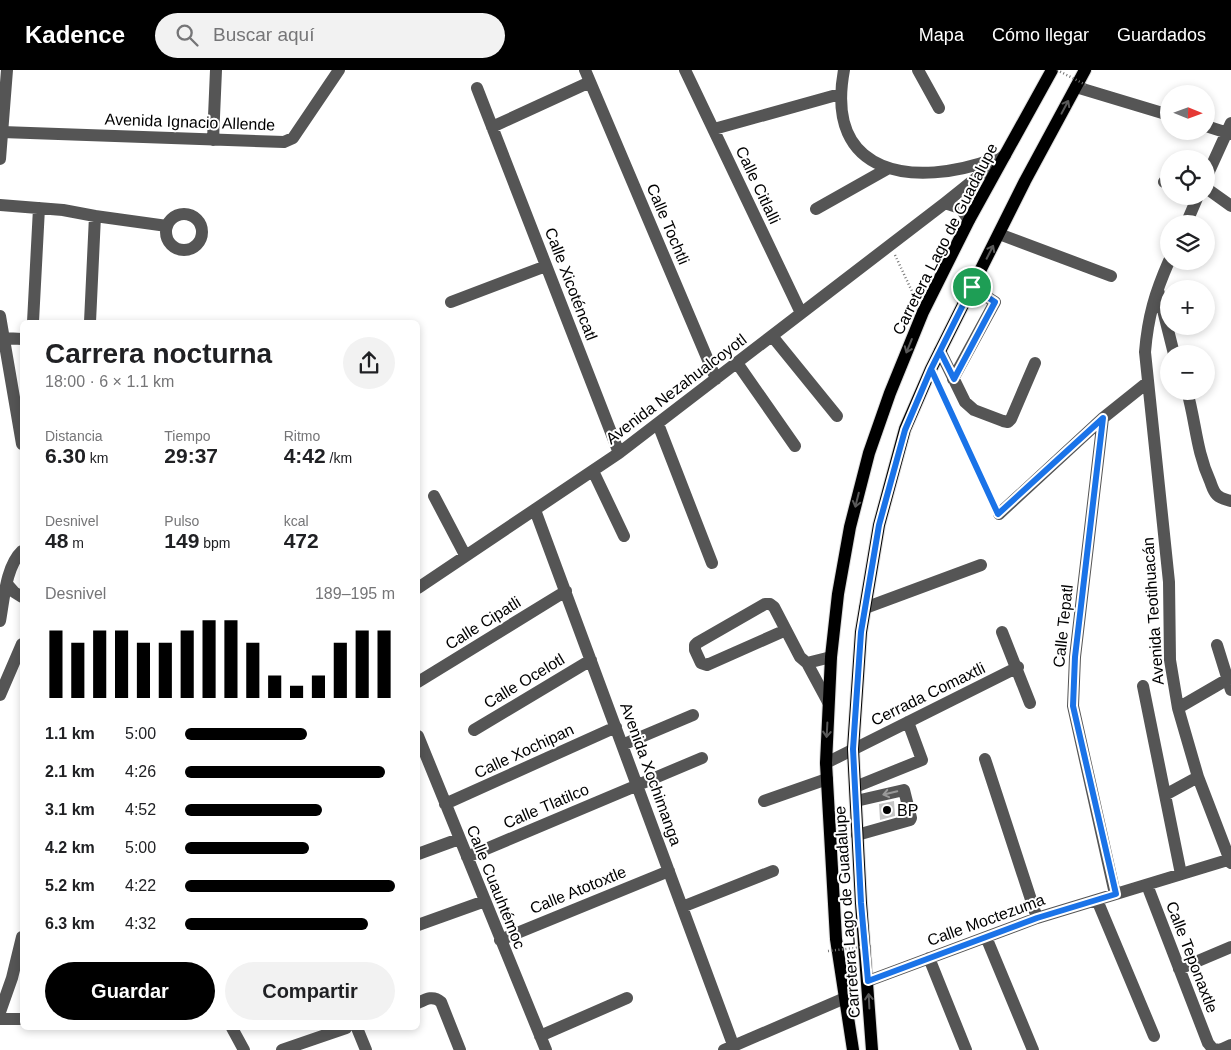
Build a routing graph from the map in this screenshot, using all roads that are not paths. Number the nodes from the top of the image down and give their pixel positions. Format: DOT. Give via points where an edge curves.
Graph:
graph roads {
  1 [pos="7,70"];
  2 [pos="216,70"];
  3 [pos="339,70"];
  4 [pos="584,70"];
  5 [pos="686,70"];
  6 [pos="844,70"];
  7 [pos="918,70"];
  8 [pos="1052,70"];
  9 [pos="1085,70"];
  10 [pos="590,82"];
  11 [pos="1081,86"];
  12 [pos="477,88"];
  13 [pos="840,94"];
  14 [pos="939,108"];
  15 [pos="1160,112"];
  16 [pos="492,127"];
  17 [pos="1215,128"];
  18 [pos="714,129"];
  19 [pos="1230,130"];
  20 [pos="2,132"];
  21 [pos="213,140"];
  22 [pos="1005,154"];
  23 [pos="0,159"];
  24 [pos="1215,160"];
  25 [pos="888,169"];
  26 [pos="1215,194"];
  27 [pos="945,203"];
  28 [pos="0,205"];
  29 [pos="1231,206"];
  30 [pos="39,208"];
  31 [pos="816,209"];
  32 [pos="95,216"];
  33 [pos="969,220"];
  34 [pos="166,226"];
  35 [pos="999,234"];
  36 [pos="546,266"];
  37 [pos="1165,270"];
  38 [pos="1112,276"];
  39 [pos="972,287"];
  40 [pos="1158,287"];
  41 [pos="451,302"];
  42 [pos="802,313"];
  43 [pos="0,316"];
  44 [pos="33,320"];
  45 [pos="90,320"];
  46 [pos="772,336"];
  47 [pos="4,338"];
  48 [pos="20,340"];
  49 [pos="1172,345"];
  50 [pos="940,351"];
  51 [pos="737,363"];
  52 [pos="1035,363"];
  53 [pos="716,379"];
  54 [pos="954,379"];
  55 [pos="1148,382"];
  56 [pos="1189,400"];
  57 [pos="837,416"];
  58 [pos="1103,418"];
  59 [pos="658,424"];
  60 [pos="20,432"];
  61 [pos="795,446"];
  62 [pos="619,453"];
  63 [pos="592,471"];
  64 [pos="434,496"];
  65 [pos="1231,501"];
  66 [pos="535,510"];
  67 [pos="998,514"];
  68 [pos="624,536"];
  69 [pos="20,553"];
  70 [pos="465,555"];
  71 [pos="712,563"];
  72 [pos="981,565"];
  73 [pos="7,584"];
  74 [pos="420,587"];
  75 [pos="566,591"];
  76 [pos="20,596"];
  77 [pos="865,608"];
  78 [pos="0,621"];
  79 [pos="786,630"];
  80 [pos="1002,632"];
  81 [pos="1217,645"];
  82 [pos="20,649"];
  83 [pos="831,657"];
  84 [pos="591,660"];
  85 [pos="807,663"];
  86 [pos="1018,667"];
  87 [pos="420,681"];
  88 [pos="1229,684"];
  89 [pos="1143,686"];
  90 [pos="0,695"];
  91 [pos="828,702"];
  92 [pos="1030,703"];
  93 [pos="1178,708"];
  94 [pos="693,715"];
  95 [pos="908,722"];
  96 [pos="616,727"];
  97 [pos="474,730"];
  98 [pos="420,741"];
  99 [pos="622,745"];
  100 [pos="853,749"];
  101 [pos="702,758"];
  102 [pos="985,759"];
  103 [pos="826,762"];
  104 [pos="1198,778"];
  105 [pos="827,779"];
  106 [pos="638,786"];
  107 [pos="855,787"];
  108 [pos="1165,795"];
  109 [pos="764,801"];
  110 [pos="856,801"];
  111 [pos="445,804"];
  112 [pos="857,835"];
  113 [pos="460,840"];
  114 [pos="420,853"];
  115 [pos="467,857"];
  116 [pos="1231,860"];
  117 [pos="669,871"];
  118 [pos="772,871"];
  119 [pos="1181,874"];
  120 [pos="1147,885"];
  121 [pos="1116,894"];
  122 [pos="1097,900"];
  123 [pos="485,901"];
  124 [pos="682,907"];
  125 [pos="1037,918"];
  126 [pos="420,924"];
  127 [pos="986,937"];
  128 [pos="500,940"];
  129 [pos="20,945"];
  130 [pos="1231,947"];
  131 [pos="929,958"];
  132 [pos="1179,969"];
  133 [pos="868,981"];
  134 [pos="627,998"];
  135 [pos="845,998"];
  136 [pos="420,1001"];
  137 [pos="0,1012"];
  138 [pos="0,1019"];
  139 [pos="20,1019"];
  140 [pos="233,1030"];
  141 [pos="340,1030"];
  142 [pos="359,1030"];
  143 [pos="540,1036"];
  144 [pos="1154,1036"];
  145 [pos="1231,1045"];
  146 [pos="731,1049"];
  147 [pos="244,1050"];
  148 [pos="282,1050"];
  149 [pos="366,1050"];
  150 [pos="460,1050"];
  151 [pos="546,1050"];
  152 [pos="853,1050"];
  153 [pos="872,1050"];
  154 [pos="966,1050"];
  155 [pos="1033,1050"];
  1 -- 20 [label="street"];
  2 -- 21 [label="street"];
  3 -- 21 [label="street, Avenida Ignacio Allende" via="293,138 284,142"];
  4 -- 10 [label="street, Calle Tochtli"];
  5 -- 18 [label="street, Calle Citlalli"];
  6 -- 13 [label="street"];
  7 -- 14 [label="street"];
  8 -- 22 [label="main road, Carretera Lago de Guadalupe"];
  9 -- 11 [label="main road, Carretera Lago de Guadalupe"];
  10 -- 16 [label="street"];
  10 -- 53 [label="street, Calle Tochtli"];
  11 -- 15 [label="street"];
  35 -- 11 [label="main road, Carretera Lago de Guadalupe, one-way" via="1025,181"];
  12 -- 16 [label="street, Calle Xicoténcatl"];
  13 -- 18 [label="street"];
  13 -- 25 [label="street" via="844,118 855,146"];
  16 -- 36 [label="street, Calle Xicoténcatl"];
  17 -- 19 [label="street"];
  18 -- 42 [label="street, Calle Citlalli"];
  19 -- 24 [label="street"];
  20 -- 21 [label="street, Avenida Ignacio Allende"];
  20 -- 23 [label="street"];
  22 -- 25 [label="street" via="975,166 946,172"];
  22 -- 27 [label="street, Avenida Nezahualcoyotl"];
  22 -- 33 [label="main road, Carretera Lago de Guadalupe"];
  25 -- 31 [label="street"];
  26 -- 29 [label="street"];
  27 -- 33 [label="street" via="960,208"];
  27 -- 42 [label="street, Avenida Nezahualcoyotl"];
  28 -- 30 [label="street"];
  30 -- 32 [label="street"];
  30 -- 44 [label="street"];
  32 -- 34 [label="street"];
  32 -- 45 [label="street"];
  33 -- 83 [label="main road, Carretera Lago de Guadalupe, one-way" via="923,312 869,453 848,537"];
  35 -- 38 [label="street"];
  39 -- 35 [label="main road, Carretera Lago de Guadalupe, one-way"];
  36 -- 41 [label="street"];
  36 -- 62 [label="street, Calle Xicoténcatl"];
  37 -- 40 [label="street, Avenida Teotihuacán"];
  39 -- 50 [label="main road, Carretera Lago de Guadalupe"];
  39 -- 54 [label="street" via="995,302"];
  40 -- 49 [label="street"];
  40 -- 55 [label="street, Avenida Teotihuacán" via="1147,324"];
  42 -- 46 [label="street, Avenida Nezahualcoyotl"];
  43 -- 47 [label="street"];
  46 -- 51 [label="street, Avenida Nezahualcoyotl"];
  46 -- 57 [label="street"];
  47 -- 48 [label="street"];
  47 -- 60 [label="street"];
  50 -- 54 [label="street"];
  50 -- 77 [label="main road, Carretera Lago de Guadalupe" via="905,430 879,525"];
  51 -- 53 [label="street, Avenida Nezahualcoyotl"];
  51 -- 61 [label="street"];
  52 -- 54 [label="street" via="1008,422 974,410 965,402"];
  53 -- 59 [label="street, Avenida Nezahualcoyotl"];
  55 -- 58 [label="street"];
  55 -- 93 [label="street, Avenida Teotihuacán" via="1169,582 1170,660"];
  56 -- 65 [label="street" via="1203,468 1215,493"];
  58 -- 67 [label="street"];
  58 -- 121 [label="street, Calle Tepatl" via="1075,657 1073,706"];
  59 -- 62 [label="street, Avenida Nezahualcoyotl"];
  59 -- 71 [label="street"];
  62 -- 63 [label="street, Avenida Nezahualcoyotl"];
  63 -- 66 [label="street, Avenida Nezahualcoyotl"];
  63 -- 68 [label="street"];
  64 -- 70 [label="street"];
  66 -- 70 [label="street, Avenida Nezahualcoyotl"];
  66 -- 75 [label="street, Avenida Xochimanga"];
  69 -- 73 [label="street" via="13,561"];
  70 -- 74 [label="street, Avenida Nezahualcoyotl"];
  72 -- 77 [label="street"];
  73 -- 76 [label="street"];
  73 -- 78 [label="street"];
  75 -- 84 [label="street, Avenida Xochimanga"];
  75 -- 87 [label="street, Calle Cipatli"];
  77 -- 100 [label="main road, Carretera Lago de Guadalupe"];
  79 -- 79 [label="street" via="774,607 765,604 698,643 695,650 701,663 707,665"];
  79 -- 85 [label="street" via="800,658"];
  80 -- 86 [label="street"];
  81 -- 88 [label="street"];
  82 -- 90 [label="street"];
  83 -- 85 [label="street"];
  83 -- 91 [label="main road, Carretera Lago de Guadalupe"];
  84 -- 96 [label="street, Avenida Xochimanga"];
  84 -- 97 [label="street, Calle Ocelotl"];
  85 -- 91 [label="street"];
  86 -- 92 [label="street"];
  86 -- 95 [label="street, Cerrada Comaxtli"];
  88 -- 93 [label="street"];
  89 -- 108 [label="street"];
  91 -- 103 [label="main road, Carretera Lago de Guadalupe, one-way"];
  93 -- 104 [label="street, Avenida Teotihuacán"];
  94 -- 99 [label="street"];
  95 -- 100 [label="street, Cerrada Comaxtli"];
  95 -- 107 [label="street" via="922,760"];
  96 -- 99 [label="street, Avenida Xochimanga"];
  96 -- 111 [label="street, Calle Xochipan"];
  98 -- 111 [label="street, Calle Cuauhtémoc"];
  99 -- 106 [label="street, Avenida Xochimanga"];
  100 -- 103 [label="street, Cerrada Comaxtli"];
  100 -- 107 [label="main road, Carretera Lago de Guadalupe"];
  101 -- 106 [label="street, Calle Tlatilco"];
  102 -- 125 [label="street"];
  103 -- 105 [label="main road, Carretera Lago de Guadalupe"];
  104 -- 108 [label="street"];
  104 -- 116 [label="street, Avenida Teotihuacán"];
  105 -- 109 [label="street"];
  105 -- 135 [label="main road, Carretera Lago de Guadalupe" via="836,939"];
  106 -- 115 [label="street, Calle Tlatilco"];
  106 -- 117 [label="street, Avenida Xochimanga"];
  107 -- 110 [label="main road, Carretera Lago de Guadalupe"];
  108 -- 119 [label="street"];
  110 -- 112 [label="main road, Carretera Lago de Guadalupe"];
  112 -- 110 [label="street, one-way" via="911,818 904,790"];
  111 -- 113 [label="street, Calle Cuauhtémoc"];
  112 -- 133 [label="main road, Carretera Lago de Guadalupe"];
  113 -- 114 [label="street"];
  113 -- 115 [label="street, Calle Cuauhtémoc"];
  115 -- 123 [label="street, Calle Cuauhtémoc"];
  116 -- 119 [label="street, Calle Moctezuma"];
  117 -- 124 [label="street, Avenida Xochimanga"];
  117 -- 128 [label="street, Calle Atotoxtle"];
  118 -- 124 [label="street"];
  119 -- 120 [label="street, Calle Moctezuma"];
  120 -- 121 [label="street, Calle Moctezuma"];
  120 -- 132 [label="street, Calle Teponaxtle"];
  121 -- 122 [label="street, Calle Moctezuma"];
  122 -- 125 [label="street, Calle Moctezuma"];
  122 -- 144 [label="street"];
  123 -- 126 [label="street"];
  123 -- 128 [label="street, Calle Cuauhtémoc"];
  124 -- 146 [label="street, Avenida Xochimanga"];
  125 -- 127 [label="street, Calle Moctezuma"];
  127 -- 131 [label="street, Calle Moctezuma"];
  127 -- 155 [label="street"];
  128 -- 143 [label="street, Calle Cuauhtémoc"];
  129 -- 137 [label="street"];
  130 -- 132 [label="street"];
  131 -- 133 [label="street, Calle Moctezuma"];
  131 -- 154 [label="street"];
  132 -- 145 [label="street, Calle Teponaxtle" via="1208,1043 1213,1049 1220,1050"];
  153 -- 133 [label="main road, Carretera Lago de Guadalupe, one-way"];
  134 -- 143 [label="street"];
  135 -- 146 [label="street"];
  135 -- 152 [label="main road, Carretera Lago de Guadalupe"];
  136 -- 150 [label="street" via="437,998 441,1002"];
  138 -- 139 [label="street"];
  140 -- 147 [label="street"];
  141 -- 148 [label="street"];
  142 -- 149 [label="street"];
  143 -- 151 [label="street, Calle Cuauhtémoc"];
}
